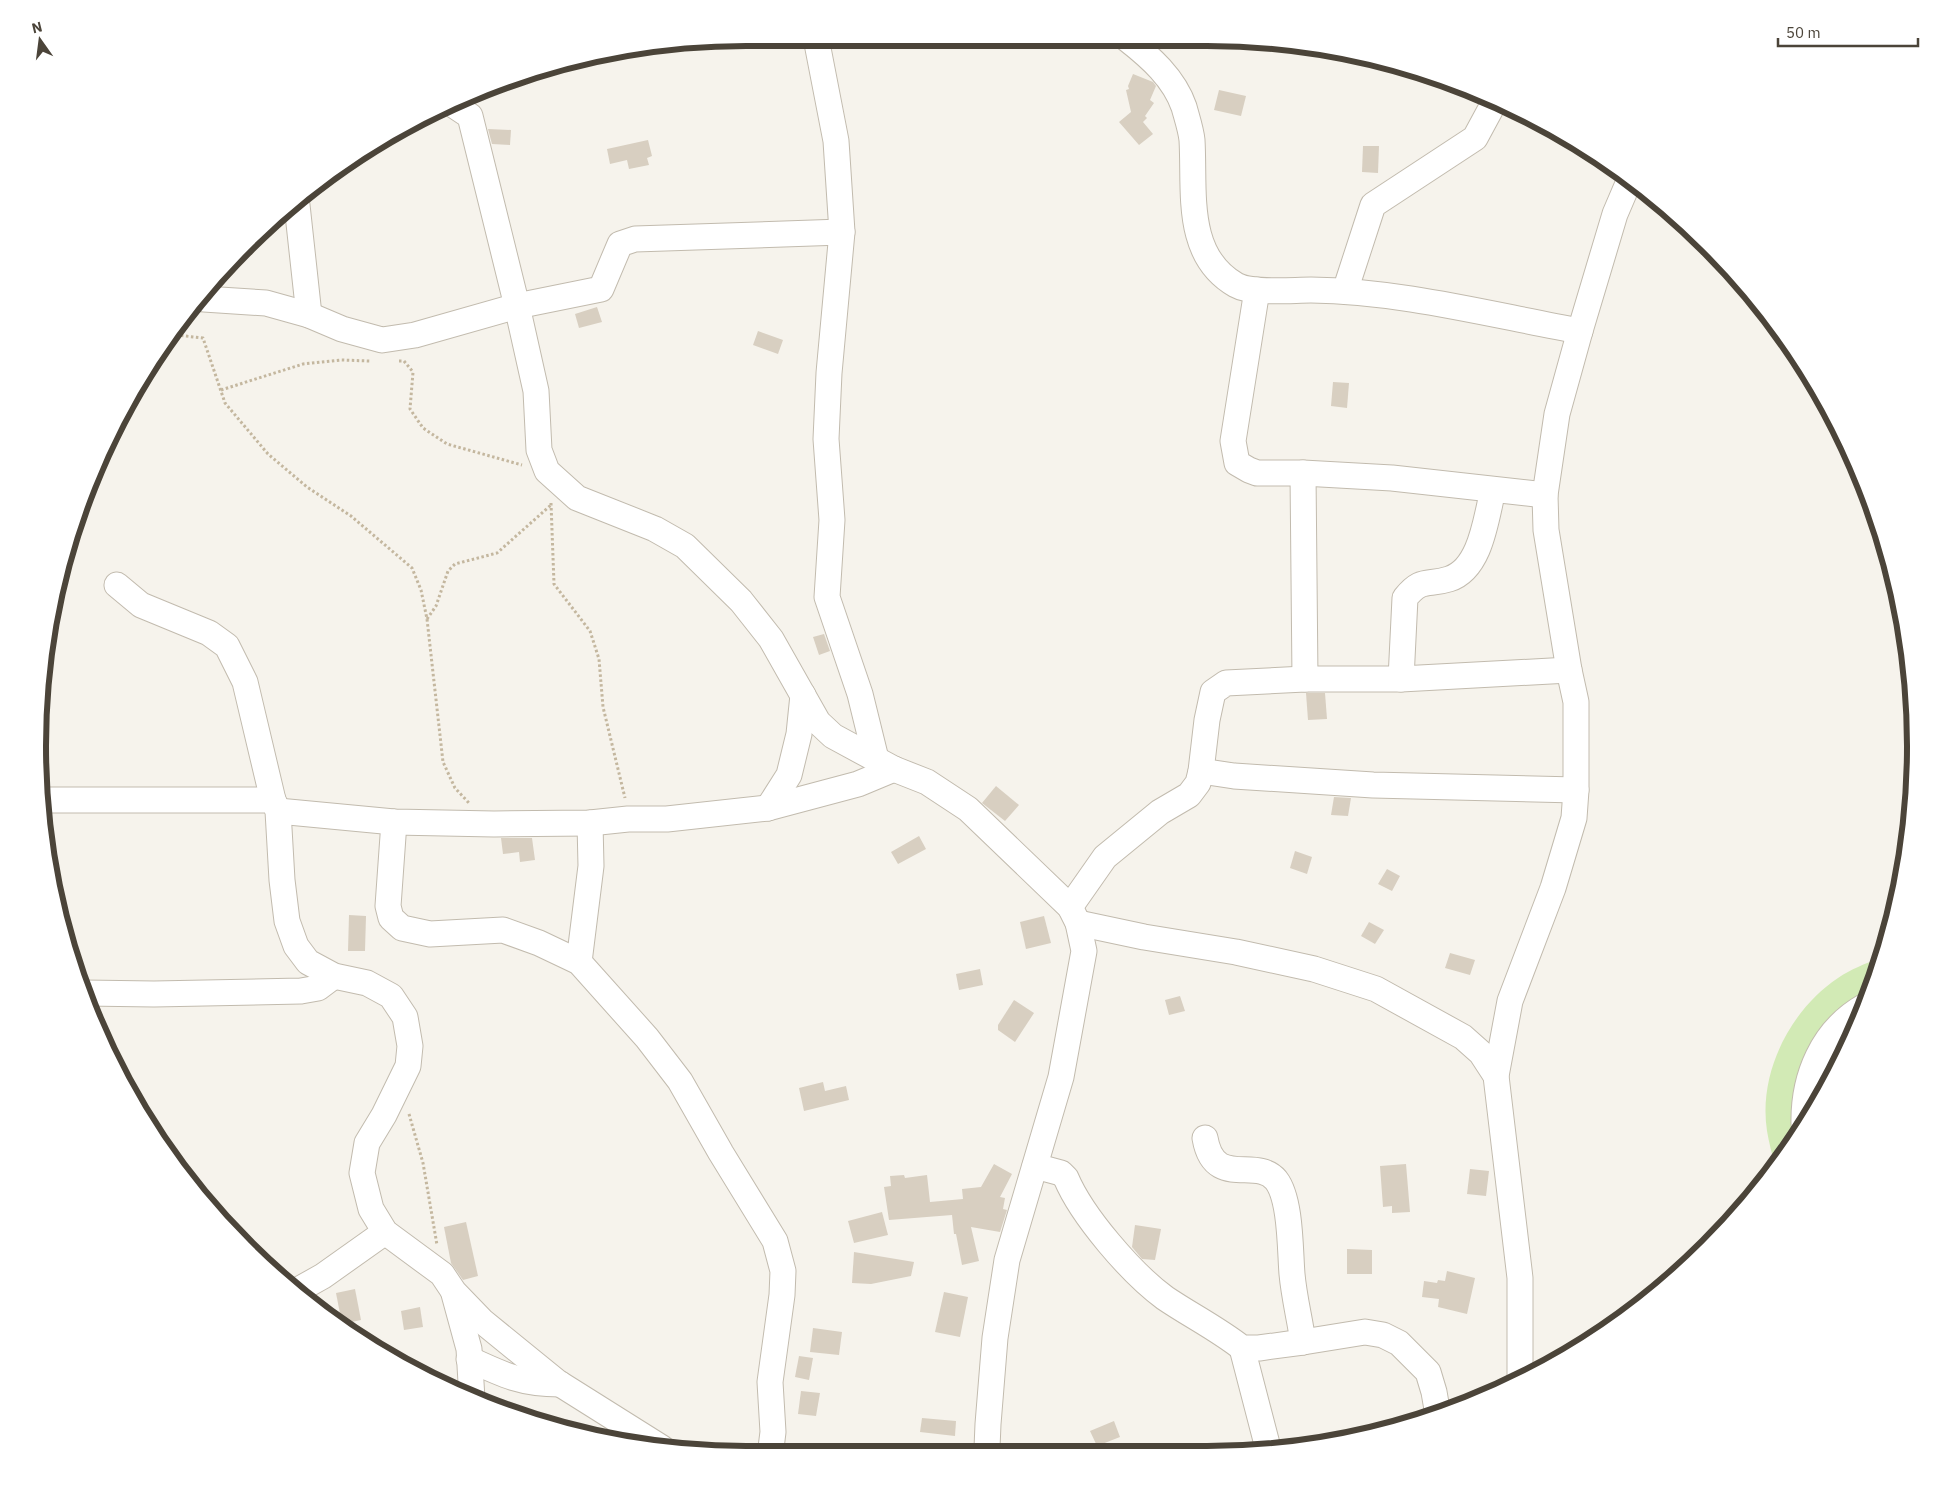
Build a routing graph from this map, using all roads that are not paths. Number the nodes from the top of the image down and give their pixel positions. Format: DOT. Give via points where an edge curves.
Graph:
graph roads {
  1 [pos="818,46"];
  2 [pos="1136,46"];
  3 [pos="1492,107"];
  4 [pos="459,108"];
  5 [pos="1627,186"];
  6 [pos="298,209"];
  7 [pos="842,232"];
  8 [pos="1257,290"];
  9 [pos="1344,291"];
  10 [pos="208,299"];
  11 [pos="517,306"];
  12 [pos="309,315"];
  13 [pos="1580,331"];
  14 [pos="1303,473"];
  15 [pos="1493,490"];
  16 [pos="1545,495"];
  17 [pos="117,585"];
  18 [pos="1569,670"];
  19 [pos="1305,679"];
  20 [pos="1401,679"];
  21 [pos="802,695"];
  22 [pos="885,764"];
  23 [pos="1201,771"];
  24 [pos="1576,790"];
  25 [pos="49,800"];
  26 [pos="275,805"];
  27 [pos="768,808"];
  28 [pos="394,822"];
  29 [pos="590,823"];
  30 [pos="1074,915"];
  31 [pos="579,962"];
  32 [pos="334,976"];
  33 [pos="92,993"];
  34 [pos="1852,1016"];
  35 [pos="1496,1076"];
  36 [pos="1804,1111"];
  37 [pos="1205,1138"];
  38 [pos="1035,1166"];
  39 [pos="385,1232"];
  40 [pos="448,1283"];
  41 [pos="303,1287"];
  42 [pos="1303,1342"];
  43 [pos="1242,1348"];
  44 [pos="469,1360"];
  45 [pos="1520,1372"];
  46 [pos="560,1384"];
  47 [pos="471,1389"];
  48 [pos="1437,1407"];
  49 [pos="647,1439"];
  50 [pos="1267,1443"];
  51 [pos="771,1446"];
  52 [pos="988,1446"];
  1 -- 7 [label="street" via="836,141"];
  2 -- 8 [label="street" via="1158,64 1183,105 1192,138 1193,202 1199,237 1209,262 1237,286"];
  3 -- 9 [label="street" via="1475,138 1373,205"];
  4 -- 11 [label="street" via="470,116"];
  5 -- 13 [label="street" via="1615,214"];
  6 -- 12 [label="street"];
  7 -- 11 [label="street" via="635,240 620,244 601,289"];
  7 -- 22 [label="street" via="828,383 826,439 832,520 827,597"];
  8 -- 9 [label="street"];
  8 -- 14 [label="street" via="1233,441 1238,463 1257,473"];
  9 -- 13 [label="street" via="1463,307"];
  10 -- 12 [label="street" via="266,303"];
  11 -- 12 [label="street" via="415,335 382,340 342,330"];
  11 -- 21 [label="street" via="536,391 539,450 551,476 577,498 655,529 685,546 741,601 771,639"];
  13 -- 16 [label="street" via="1557,414"];
  14 -- 15 [label="street" via="1392,478"];
  14 -- 19 [label="street"];
  15 -- 16 [label="street"];
  15 -- 20 [label="street" via="1479,546 1470,564 1450,579 1422,583 1405,598"];
  16 -- 18 [label="street" via="1546,530"];
  17 -- 26 [label="street" via="141,605 209,632 227,646 245,682"];
  18 -- 20 [label="street"];
  18 -- 24 [label="street" via="1576,702"];
  19 -- 20 [label="street"];
  19 -- 23 [label="street" via="1226,683 1213,692"];
  21 -- 22 [label="street" via="818,722 833,736"];
  21 -- 27 [label="street" via="799,734 789,775"];
  22 -- 27 [label="street" via="858,784"];
  22 -- 30 [label="street" via="927,782 968,809"];
  23 -- 24 [label="street" via="1373,785"];
  23 -- 30 [label="street" via="1198,783 1189,795 1160,812 1106,857"];
  24 -- 35 [label="street" via="1574,818 1553,888 1510,1001"];
  25 -- 26 [label="street"];
  26 -- 28 [label="street"];
  26 -- 32 [label="street" via="290,929 296,946 308,962"];
  27 -- 29 [label="street"];
  28 -- 29 [label="street"];
  28 -- 31 [label="street" via="388,906 391,918 402,928 430,934 503,930"];
  29 -- 31 [label="street" via="591,866"];
  30 -- 35 [label="street" via="1144,937 1314,969 1376,989 1463,1037 1481,1053"];
  30 -- 38 [label="street" via="1084,950 1061,1077"];
  31 -- 51 [label="street" via="647,1038 680,1081 775,1241 783,1270 770,1382"];
  32 -- 33 [label="street" via="318,988 301,992"];
  32 -- 39 [label="street" via="367,983 391,996 405,1017 410,1046 408,1066 367,1143 362,1174 371,1209"];
  34 -- 36 [label="street" via="1820,1051 1807,1087"];
  35 -- 45 [label="street" via="1520,1278"];
  37 -- 42 [label="street" via="1212,1160 1220,1166 1267,1173 1282,1193"];
  38 -- 43 [label="street" via="1061,1173 1066,1178 1087,1214 1141,1279"];
  38 -- 52 [label="street" via="1007,1260 995,1338"];
  39 -- 40 [label="street"];
  39 -- 41 [label="street"];
  40 -- 44 [label="street" via="469,1349"];
  40 -- 46 [label="street" via="482,1321"];
  42 -- 43 [label="street"];
  42 -- 48 [label="street" via="1364,1332 1383,1335 1399,1343 1428,1372"];
  43 -- 50 [label="street"];
  44 -- 46 [label="street" via="516,1380"];
  44 -- 47 [label="street"];
  46 -- 49 [label="street"];
}
